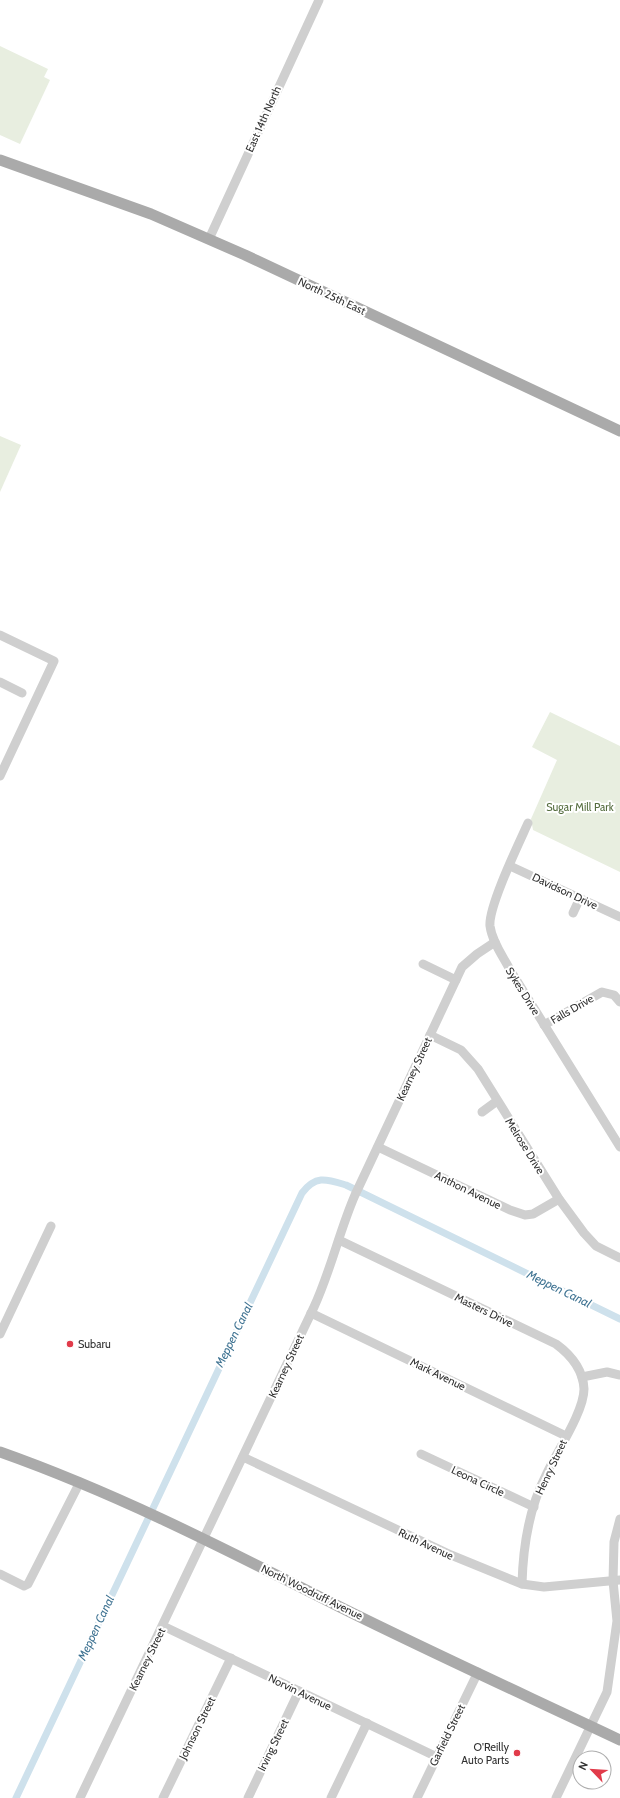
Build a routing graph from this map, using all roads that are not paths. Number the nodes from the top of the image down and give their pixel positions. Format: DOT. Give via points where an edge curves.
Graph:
graph roads {
  1 [pos="319,0"];
  2 [pos="0,153"];
  3 [pos="0,160"];
  4 [pos="39,172"];
  5 [pos="209,239"];
  6 [pos="620,431"];
  7 [pos="0,634"];
  8 [pos="0,682"];
  9 [pos="22,693"];
  10 [pos="0,776"];
  11 [pos="528,823"];
  12 [pos="510,866"];
  13 [pos="580,898"];
  14 [pos="573,912"];
  15 [pos="620,917"];
  16 [pos="495,942"];
  17 [pos="423,964"];
  18 [pos="456,980"];
  19 [pos="620,1002"];
  20 [pos="544,1025"];
  21 [pos="430,1034"];
  22 [pos="497,1101"];
  23 [pos="482,1112"];
  24 [pos="378,1147"];
  25 [pos="620,1147"];
  26 [pos="559,1199"];
  27 [pos="51,1226"];
  28 [pos="339,1240"];
  29 [pos="620,1258"];
  30 [pos="311,1313"];
  31 [pos="1,1330"];
  32 [pos="620,1375"];
  33 [pos="582,1377"];
  34 [pos="566,1436"];
  35 [pos="0,1452"];
  36 [pos="422,1454"];
  37 [pos="243,1457"];
  38 [pos="80,1482"];
  39 [pos="534,1507"];
  40 [pos="620,1519"];
  41 [pos="204,1538"];
  42 [pos="0,1574"];
  43 [pos="616,1581"];
  44 [pos="522,1584"];
  45 [pos="163,1626"];
  46 [pos="617,1653"];
  47 [pos="231,1658"];
  48 [pos="478,1672"];
  49 [pos="299,1691"];
  50 [pos="367,1723"];
  51 [pos="591,1726"];
  52 [pos="620,1740"];
  53 [pos="437,1757"];
  54 [pos="80,1798"];
  55 [pos="163,1798"];
  56 [pos="248,1798"];
  57 [pos="331,1798"];
  58 [pos="417,1798"];
  59 [pos="556,1798"];
  1 -- 5 [label="street, East 14th North"];
  2 -- 4 [label="main road, North 25th East"];
  3 -- 4 [label="main road, North 25th East"];
  4 -- 5 [label="main road, North 25th East"];
  5 -- 6 [label="main road, North 25th East"];
  7 -- 10 [label="street" via="54,661"];
  8 -- 9 [label="street"];
  11 -- 12 [label="street, Sykes Drive"];
  12 -- 13 [label="street, Davidson Drive"];
  12 -- 16 [label="street, Sykes Drive" via="491,917 490,926"];
  13 -- 14 [label="street"];
  13 -- 15 [label="street, Davidson Drive"];
  16 -- 18 [label="street, Kearney Street" via="462,967"];
  16 -- 20 [label="street, Sykes Drive" via="508,968"];
  17 -- 18 [label="street"];
  18 -- 21 [label="street, Kearney Street"];
  19 -- 20 [label="street, Falls Drive" via="614,995 602,992"];
  20 -- 25 [label="street, Sykes Drive"];
  21 -- 22 [label="street, Melrose Drive" via="460,1050 478,1068"];
  21 -- 24 [label="street, Kearney Street"];
  22 -- 23 [label="street"];
  22 -- 26 [label="street, Melrose Drive"];
  24 -- 26 [label="street, Anthon Avenue" via="525,1215 533,1214"];
  24 -- 28 [label="street, Kearney Street" via="344,1221"];
  26 -- 29 [label="street, Melrose Drive" via="596,1246"];
  27 -- 31 [label="street"];
  28 -- 30 [label="street, Kearney Street" via="325,1284"];
  28 -- 33 [label="street, Masters Drive" via="556,1344 575,1362"];
  30 -- 34 [label="street, Mark Avenue"];
  30 -- 37 [label="street, Kearney Street"];
  32 -- 33 [label="street" via="607,1372"];
  33 -- 34 [label="street, Henry Street" via="584,1390 581,1402"];
  34 -- 39 [label="street, Henry Street" via="545,1476"];
  35 -- 38 [label="main road, North Woodruff Avenue"];
  36 -- 39 [label="street, Leona Circle"];
  37 -- 41 [label="street, Kearney Street"];
  37 -- 44 [label="street, Ruth Avenue" via="451,1555"];
  38 -- 41 [label="main road, North Woodruff Avenue"];
  38 -- 42 [label="street" via="28,1584 24,1586"];
  39 -- 44 [label="street, Henry Street" via="522,1557"];
  40 -- 43 [label="street" via="614,1542"];
  41 -- 45 [label="street, Kearney Street"];
  41 -- 48 [label="main road, North Woodruff Avenue"];
  43 -- 44 [label="street, Ruth Avenue" via="544,1587"];
  43 -- 46 [label="street"];
  45 -- 47 [label="street, Norvin Avenue"];
  45 -- 54 [label="street, Kearney Street"];
  46 -- 51 [label="street" via="607,1692"];
  47 -- 49 [label="street, Norvin Avenue"];
  47 -- 55 [label="street, Johnson Street"];
  48 -- 51 [label="main road, North Woodruff Avenue"];
  48 -- 53 [label="street, Garfield Street"];
  49 -- 50 [label="street, Norvin Avenue"];
  49 -- 56 [label="street, Irving Street"];
  50 -- 53 [label="street, Norvin Avenue"];
  50 -- 57 [label="street"];
  51 -- 52 [label="main road, North Woodruff Avenue"];
  51 -- 59 [label="street"];
  53 -- 58 [label="street, Garfield Street"];
}
